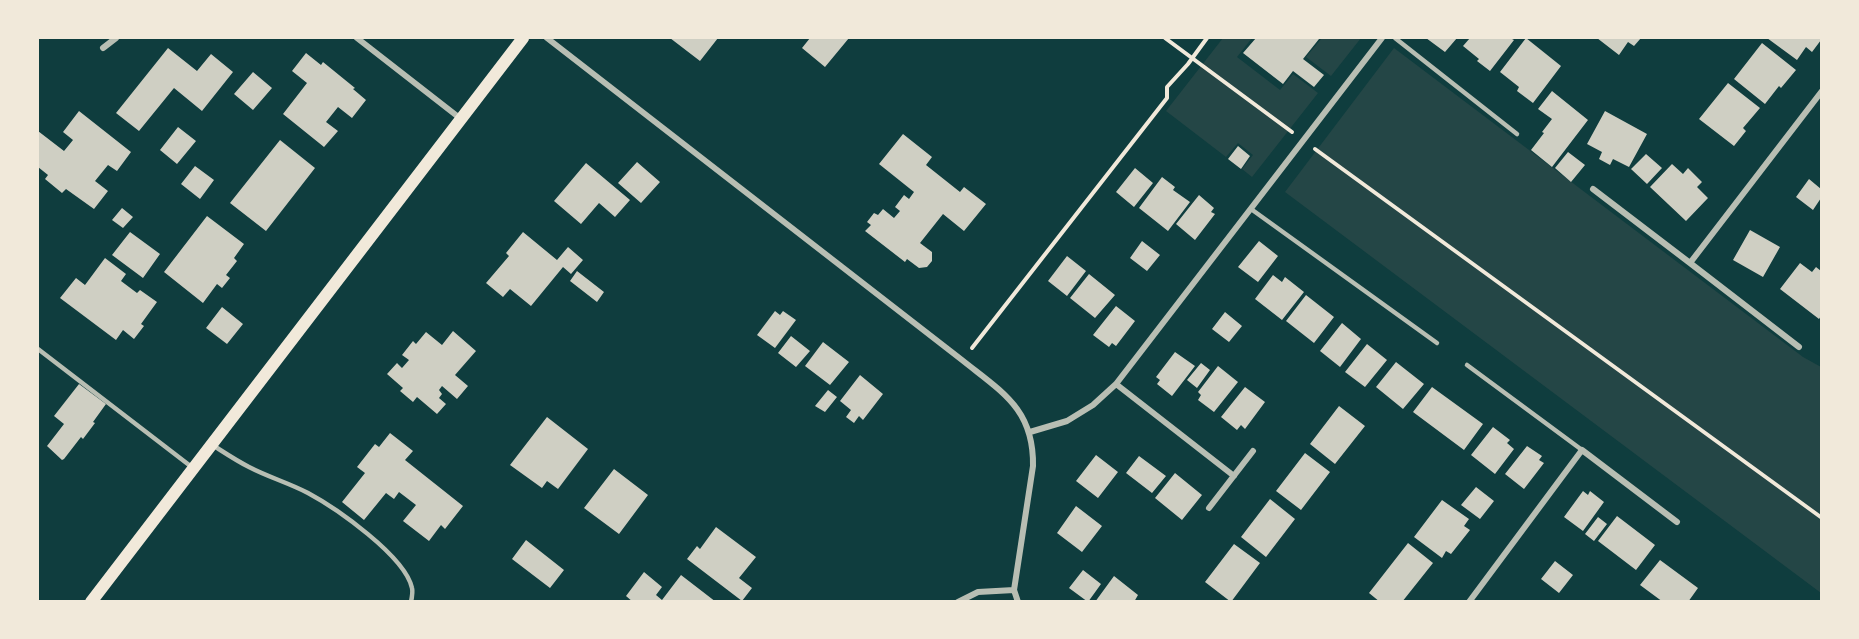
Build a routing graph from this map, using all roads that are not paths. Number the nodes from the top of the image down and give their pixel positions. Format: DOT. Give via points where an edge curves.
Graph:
graph roads {
  1 [pos="116,38"];
  2 [pos="357,38"];
  3 [pos="523,38"];
  4 [pos="548,38"];
  5 [pos="1382,38"];
  6 [pos="1395,38"];
  7 [pos="102,48"];
  8 [pos="1821,91"];
  9 [pos="461,119"];
  10 [pos="1517,134"];
  11 [pos="1593,189"];
  12 [pos="1251,209"];
  13 [pos="1689,263"];
  14 [pos="1437,343"];
  15 [pos="1799,347"];
  16 [pos="38,349"];
  17 [pos="1467,365"];
  18 [pos="1116,384"];
  19 [pos="1030,432"];
  20 [pos="211,445"];
  21 [pos="1582,450"];
  22 [pos="1253,451"];
  23 [pos="193,468"];
  24 [pos="1234,476"];
  25 [pos="1209,508"];
  26 [pos="1677,522"];
  27 [pos="1014,590"];
  28 [pos="92,602"];
  29 [pos="411,602"];
  30 [pos="958,602"];
  31 [pos="1018,602"];
  32 [pos="1469,602"];
  1 -- 7 [label="street"];
  2 -- 9 [label="street"];
  3 -- 9 [label="main road"];
  4 -- 19 [label="street" via="1006,395"];
  5 -- 12 [label="street"];
  6 -- 10 [label="lane"];
  8 -- 13 [label="street"];
  9 -- 20 [label="main road"];
  11 -- 13 [label="street"];
  12 -- 14 [label="lane"];
  12 -- 18 [label="street"];
  13 -- 15 [label="street"];
  16 -- 23 [label="lane"];
  17 -- 21 [label="lane"];
  18 -- 19 [label="street" via="1067,421"];
  18 -- 24 [label="street"];
  19 -- 27 [label="street" via="1033,466"];
  20 -- 23 [label="main road"];
  20 -- 29 [label="lane" via="329,505 356,524 404,573 412,588"];
  21 -- 26 [label="street"];
  21 -- 32 [label="street"];
  22 -- 24 [label="street"];
  23 -- 28 [label="main road"];
  24 -- 25 [label="street"];
  27 -- 30 [label="street" via="978,592"];
  27 -- 31 [label="street"];
}
